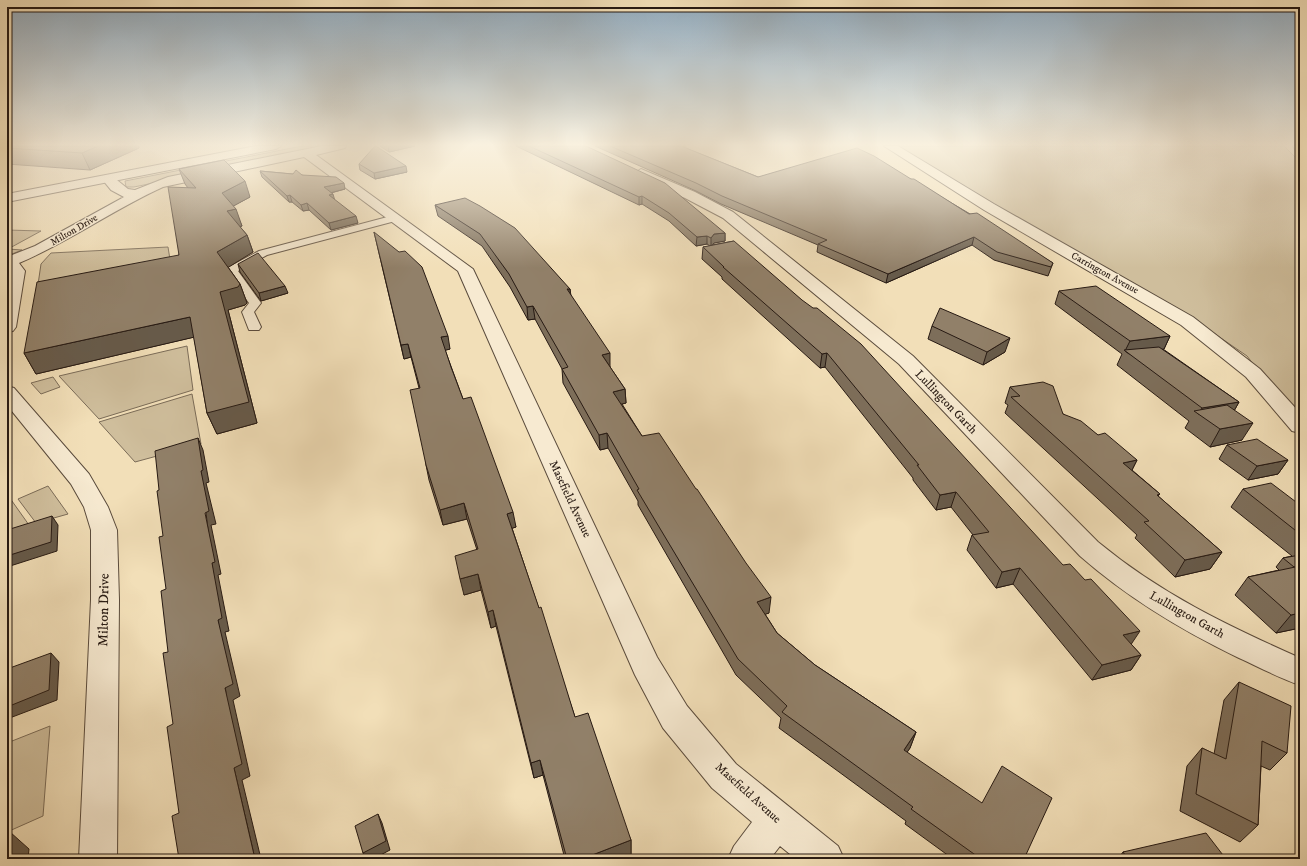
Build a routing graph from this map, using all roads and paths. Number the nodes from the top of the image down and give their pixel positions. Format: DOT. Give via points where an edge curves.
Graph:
graph roads {
  1 [pos="69,186"];
  2 [pos="116,186"];
  3 [pos="154,186"];
  4 [pos="352,186"];
  5 [pos="671,186"];
  6 [pos="954,186"];
  7 [pos="137,195"];
  8 [pos="7,198"];
  9 [pos="395,218"];
  10 [pos="8,262"];
  11 [pos="7,327"];
  12 [pos="254,327"];
  13 [pos="7,392"];
  14 [pos="1300,426"];
  15 [pos="1300,672"];
  16 [pos="777,820"];
  17 [pos="98,859"];
  18 [pos="747,859"];
  19 [pos="825,859"];
  1 -- 8 [label="street"];
  2 -- 7 [label="street" via="124,193"];
  3 -- 7 [label="street, Milton Drive"];
  4 -- 9 [label="street, Masefield Avenue"];
  5 -- 15 [label="street, Lullington Garth" via="728,215 906,360 1089,549 1119,574 1158,601 1215,632"];
  6 -- 14 [label="street, Carrington Avenue" via="1187,321 1253,373"];
  7 -- 10 [label="street, Milton Drive" via="40,249"];
  9 -- 12 [label="lane" via="263,253 231,270 255,303 248,312"];
  9 -- 16 [label="street, Masefield Avenue" via="465,270 646,666 675,717 724,776"];
  10 -- 11 [label="street, Milton Drive" via="18,271"];
  13 -- 17 [label="street, Milton Drive" via="81,480 96,507 104,530 105,600"];
  16 -- 18 [label="street"];
  16 -- 19 [label="street, Masefield Avenue"];
}
